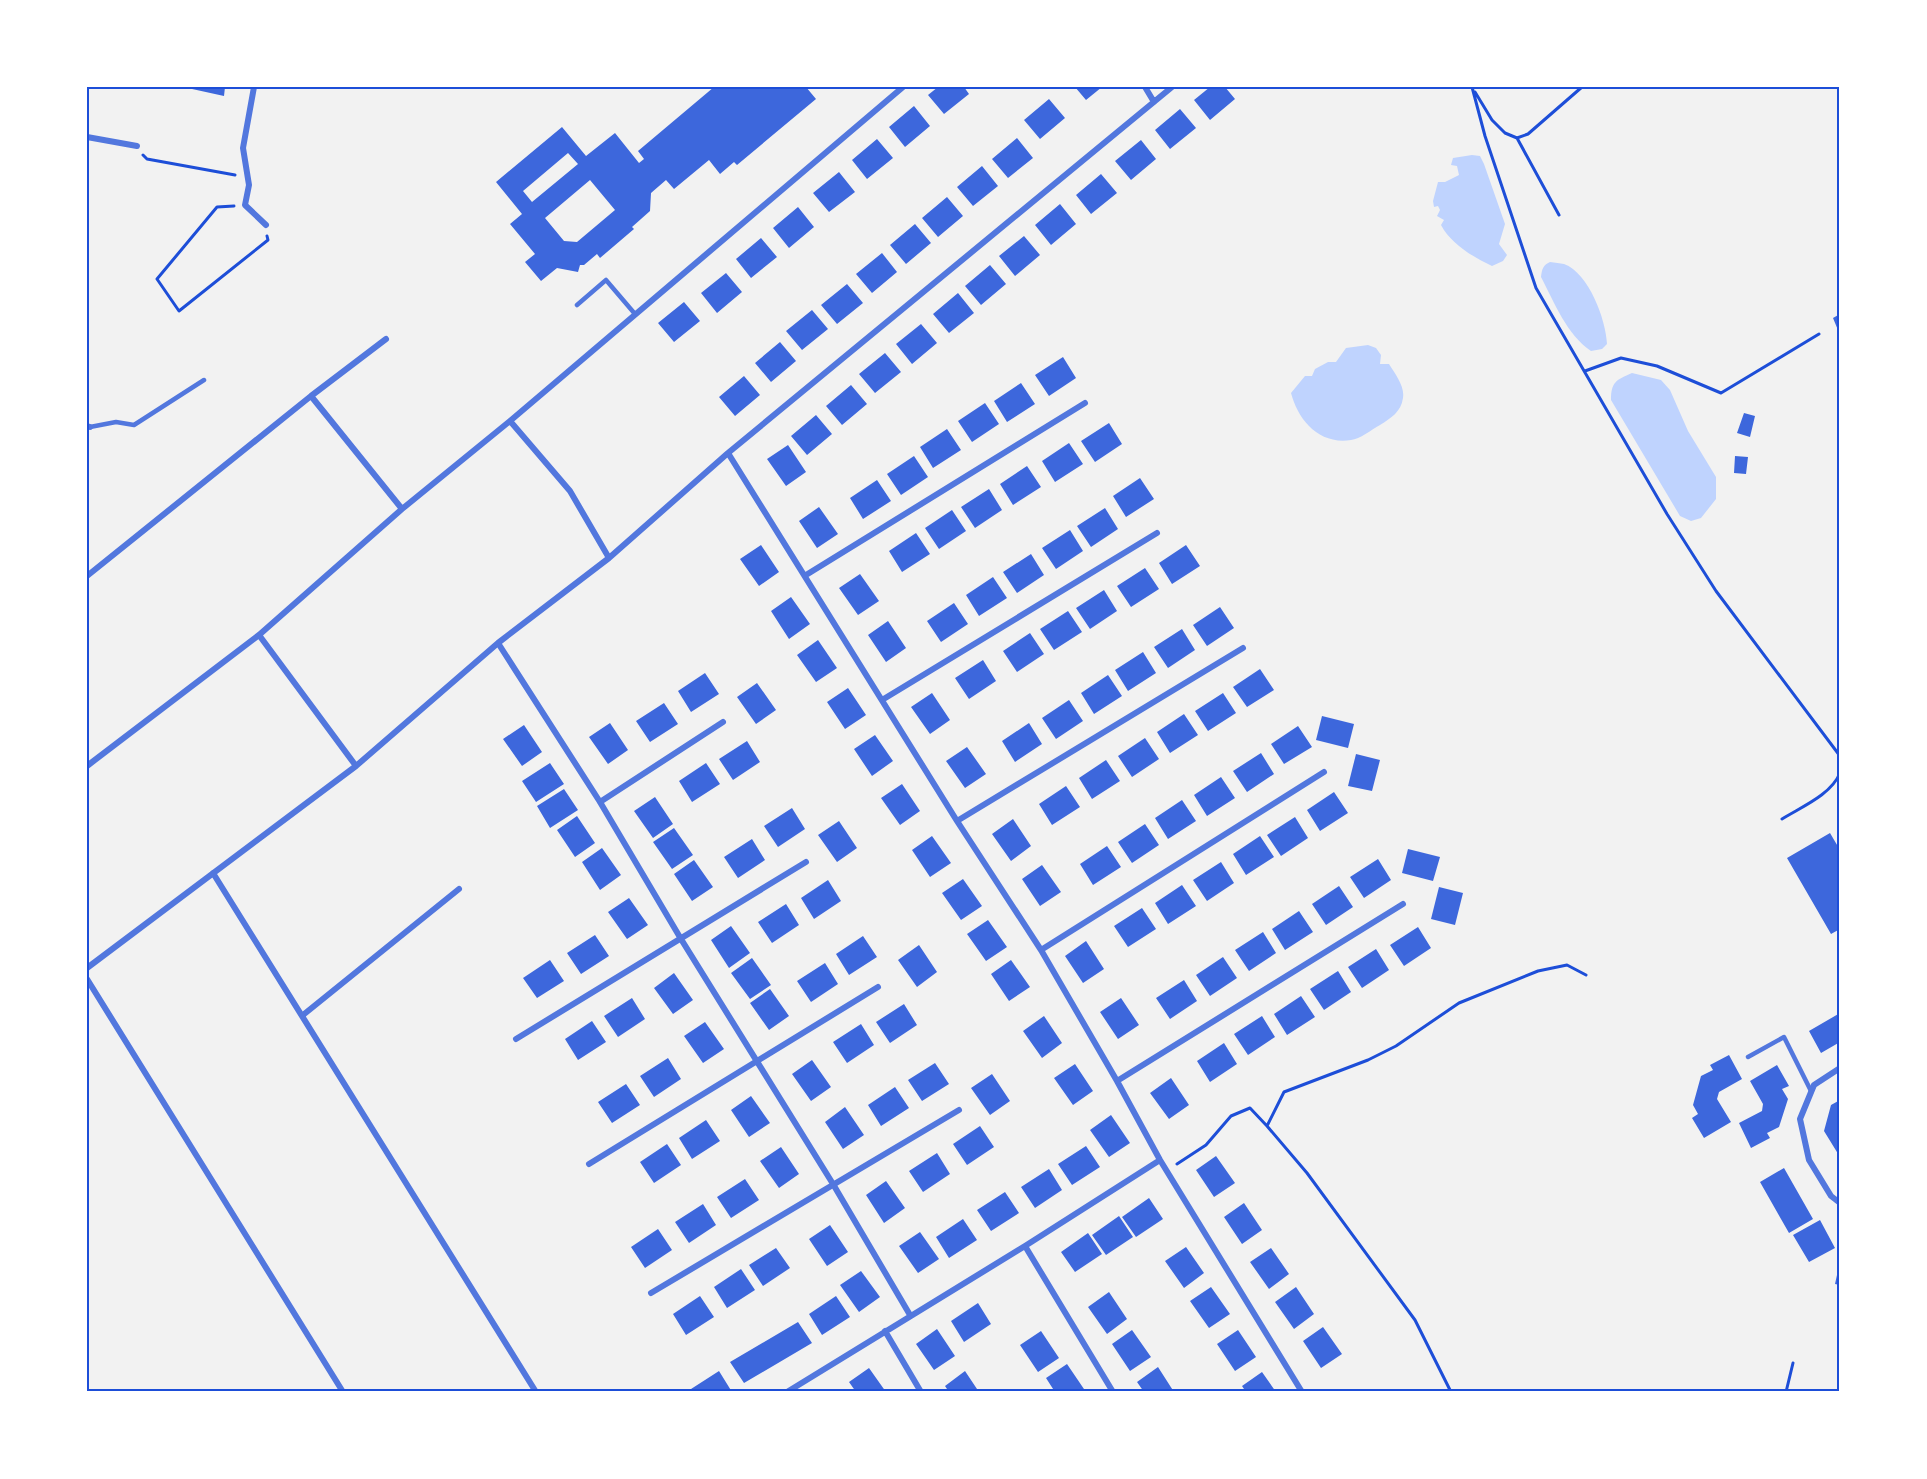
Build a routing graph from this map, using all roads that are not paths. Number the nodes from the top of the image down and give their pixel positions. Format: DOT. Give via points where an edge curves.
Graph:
graph roads {
  1 [pos="254,87"];
  2 [pos="1144,87"];
  3 [pos="1172,87"];
  4 [pos="900,88"];
  5 [pos="1154,102"];
  6 [pos="87,137"];
  7 [pos="137,146"];
  8 [pos="266,225"];
  9 [pos="577,305"];
  10 [pos="635,314"];
  11 [pos="386,339"];
  12 [pos="204,380"];
  13 [pos="311,396"];
  14 [pos="1085,403"];
  15 [pos="510,421"];
  16 [pos="88,427"];
  17 [pos="728,453"];
  18 [pos="402,509"];
  19 [pos="1157,533"];
  20 [pos="609,558"];
  21 [pos="806,575"];
  22 [pos="87,576"];
  23 [pos="259,635"];
  24 [pos="498,643"];
  25 [pos="1244,648"];
  26 [pos="882,700"];
  27 [pos="723,722"];
  28 [pos="87,766"];
  29 [pos="356,766"];
  30 [pos="1324,772"];
  31 [pos="600,802"];
  32 [pos="957,821"];
  33 [pos="806,862"];
  34 [pos="213,873"];
  35 [pos="459,889"];
  36 [pos="1403,904"];
  37 [pos="681,939"];
  38 [pos="1041,950"];
  39 [pos="87,968"];
  40 [pos="87,979"];
  41 [pos="878,987"];
  42 [pos="303,1015"];
  43 [pos="516,1039"];
  44 [pos="1748,1057"];
  45 [pos="757,1062"];
  46 [pos="1840,1068"];
  47 [pos="1117,1081"];
  48 [pos="1811,1091"];
  49 [pos="959,1110"];
  50 [pos="1160,1160"];
  51 [pos="589,1164"];
  52 [pos="833,1184"];
  53 [pos="1840,1203"];
  54 [pos="1025,1246"];
  55 [pos="651,1293"];
  56 [pos="910,1315"];
  57 [pos="885,1331"];
  58 [pos="343,1392"];
  59 [pos="536,1392"];
  60 [pos="787,1392"];
  61 [pos="921,1392"];
  62 [pos="1113,1392"];
  63 [pos="1302,1392"];
  1 -- 8 [label="street" via="243,148 249,185 245,205"];
  2 -- 5 [label="street"];
  3 -- 5 [label="street"];
  4 -- 10 [label="street"];
  5 -- 17 [label="street"];
  6 -- 7 [label="street"];
  9 -- 10 [label="lane" via="606,280"];
  10 -- 15 [label="street"];
  11 -- 13 [label="street"];
  12 -- 16 [label="lane" via="134,425 116,422"];
  13 -- 18 [label="street"];
  13 -- 22 [label="street"];
  14 -- 21 [label="street"];
  15 -- 18 [label="street"];
  15 -- 20 [label="street" via="570,491"];
  17 -- 20 [label="street"];
  17 -- 21 [label="street"];
  18 -- 23 [label="street"];
  19 -- 26 [label="street"];
  20 -- 24 [label="street"];
  21 -- 26 [label="street"];
  23 -- 28 [label="street"];
  23 -- 29 [label="street"];
  24 -- 29 [label="street"];
  24 -- 31 [label="street"];
  25 -- 32 [label="street"];
  26 -- 32 [label="street"];
  27 -- 31 [label="street"];
  29 -- 34 [label="street"];
  30 -- 38 [label="street"];
  31 -- 37 [label="street"];
  32 -- 38 [label="street"];
  33 -- 37 [label="street"];
  34 -- 39 [label="street"];
  34 -- 42 [label="street"];
  35 -- 42 [label="street"];
  36 -- 47 [label="street"];
  37 -- 43 [label="street"];
  37 -- 45 [label="street"];
  38 -- 47 [label="street"];
  40 -- 58 [label="street"];
  41 -- 45 [label="street"];
  42 -- 59 [label="street"];
  44 -- 48 [label="lane" via="1784,1037"];
  45 -- 51 [label="street"];
  45 -- 52 [label="street"];
  46 -- 48 [label="street"];
  47 -- 50 [label="street"];
  48 -- 53 [label="street" via="1800,1119 1809,1160 1831,1197"];
  49 -- 52 [label="street"];
  50 -- 54 [label="street"];
  50 -- 63 [label="street"];
  52 -- 55 [label="street"];
  52 -- 56 [label="street"];
  54 -- 56 [label="street"];
  54 -- 62 [label="street"];
  56 -- 57 [label="street"];
  57 -- 60 [label="street"];
  57 -- 61 [label="street"];
}
